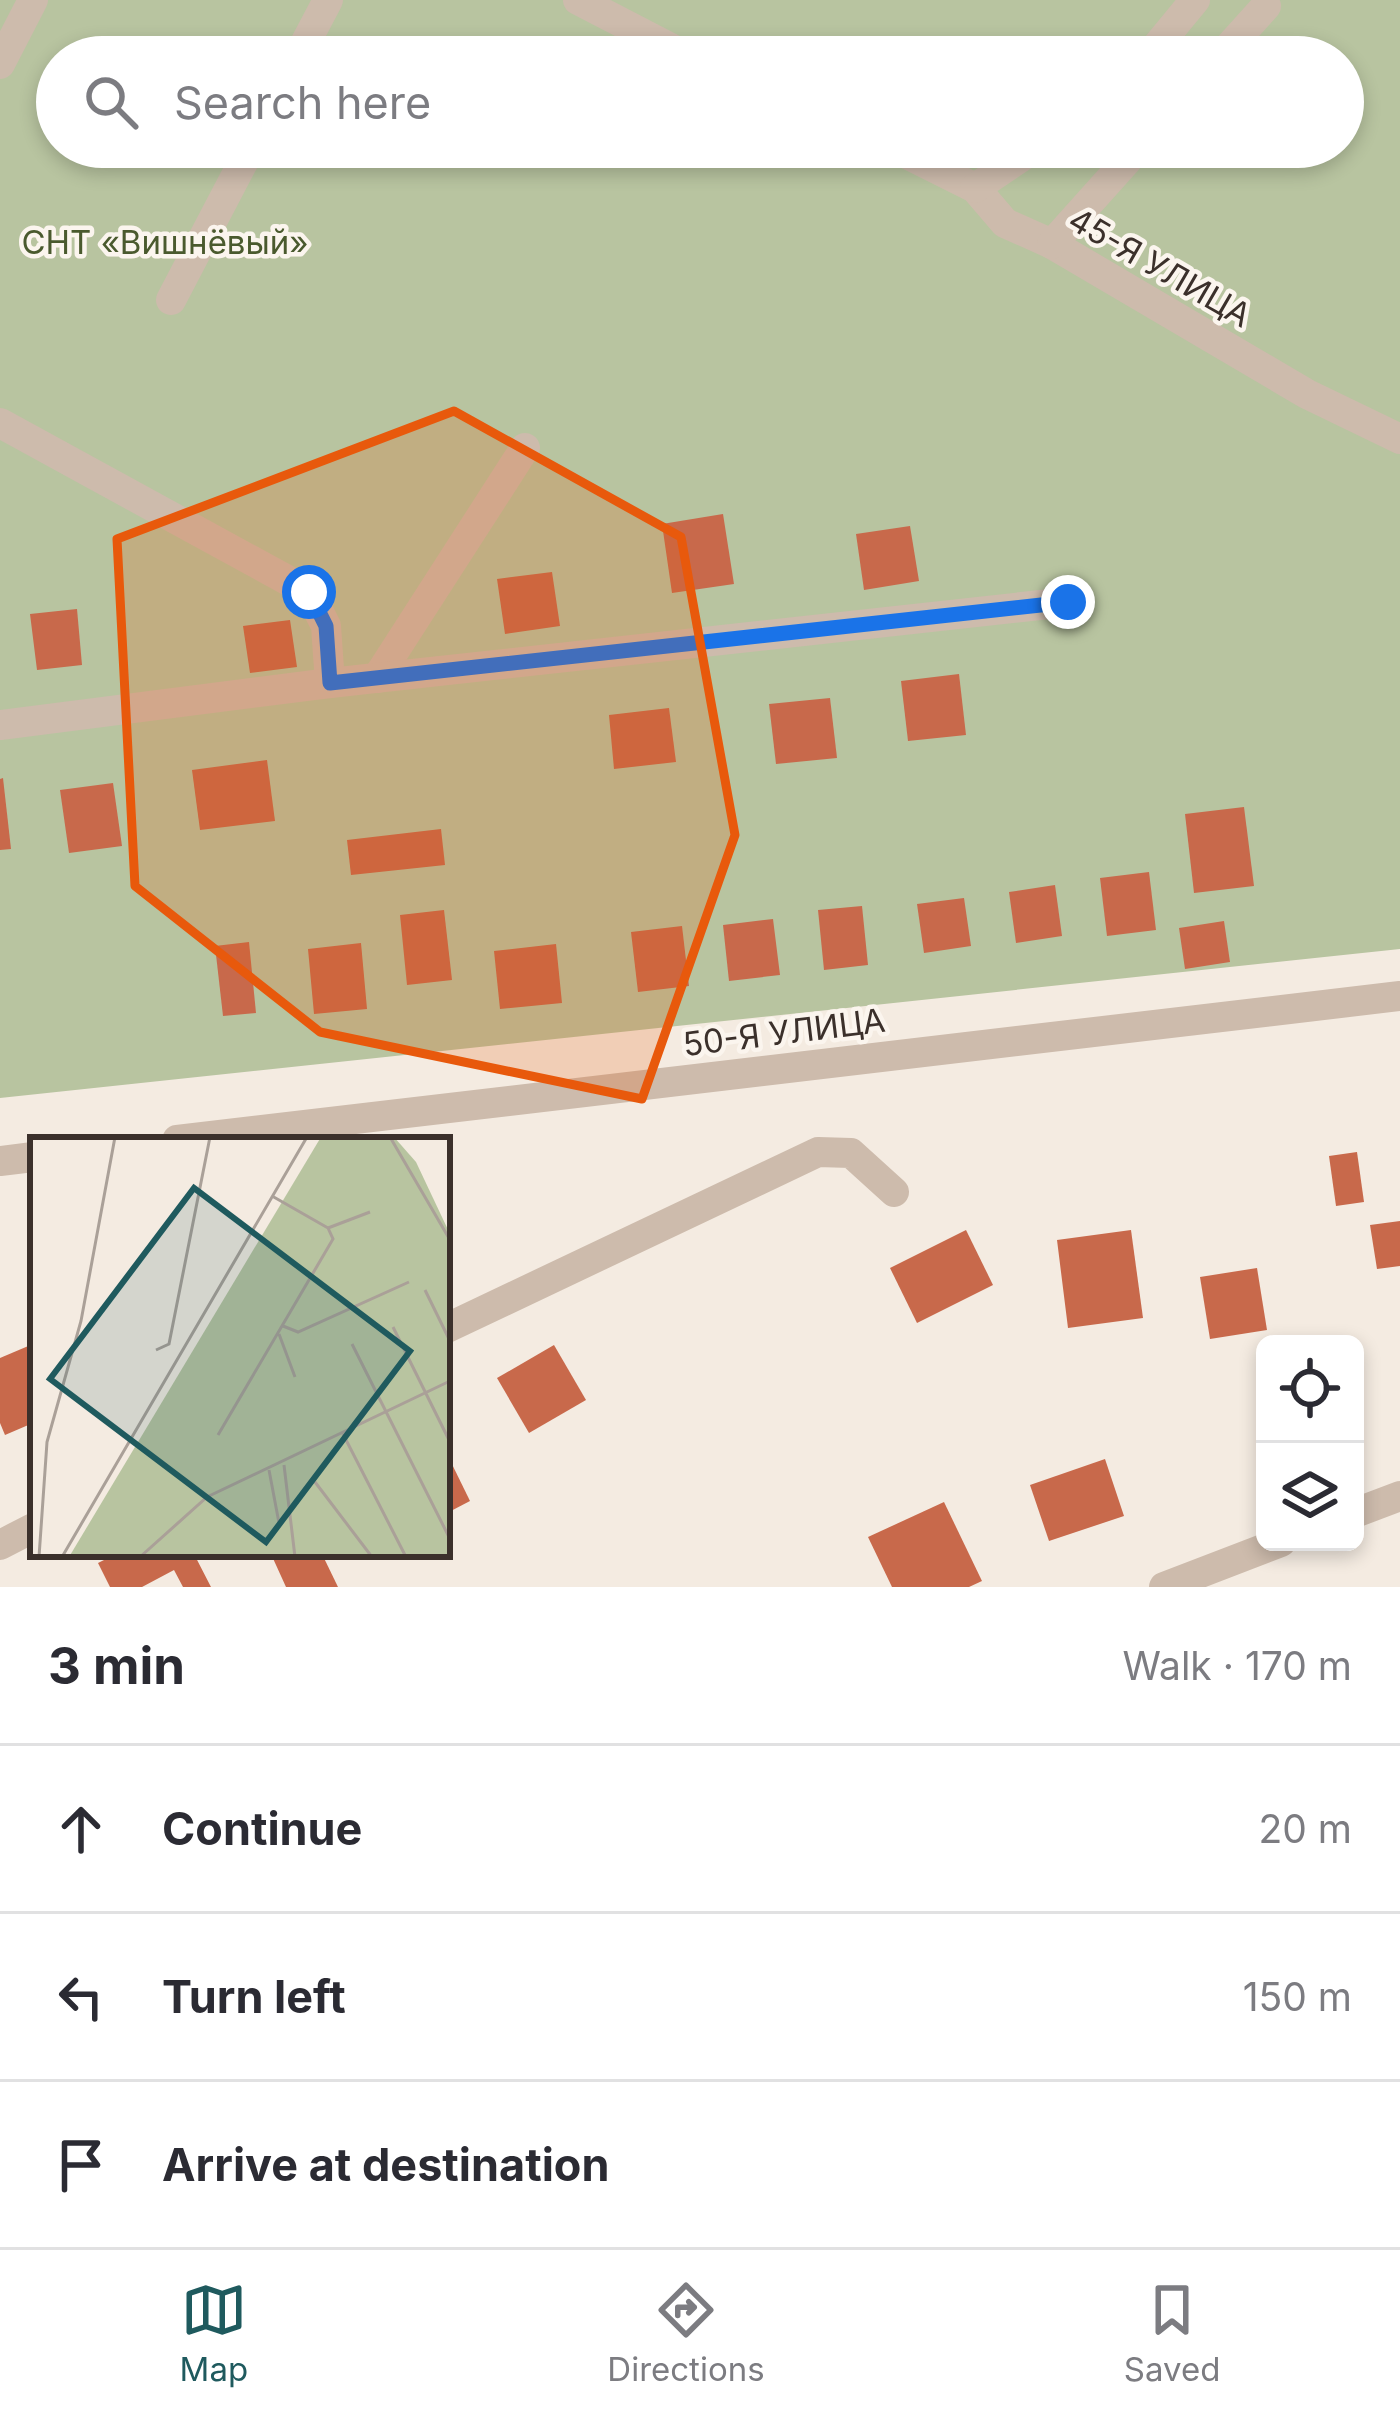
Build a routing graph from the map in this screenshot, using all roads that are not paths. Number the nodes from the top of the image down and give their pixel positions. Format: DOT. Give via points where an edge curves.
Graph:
graph roads {
  1 [pos="33,0"];
  2 [pos="328,0"];
  3 [pos="578,0"];
  4 [pos="1195,0"];
  5 [pos="1265,6"];
  6 [pos="628,12"];
  7 [pos="309,36"];
  8 [pos="660,36"];
  9 [pos="1165,36"];
  10 [pos="1239,36"];
  11 [pos="0,64"];
  12 [pos="240,168"];
  13 [pos="935,168"];
  14 [pos="1005,168"];
  15 [pos="1120,168"];
  16 [pos="975,188"];
  17 [pos="1052,244"];
  18 [pos="171,300"];
  19 [pos="0,424"];
  20 [pos="1400,439"];
  21 [pos="525,448"];
  22 [pos="1068,602"];
  23 [pos="377,678"];
  24 [pos="330,683"];
  25 [pos="0,725"];
  26 [pos="1400,996"];
  27 [pos="202,1137"];
  28 [pos="30,1157"];
  29 [pos="0,1161"];
  30 [pos="894,1192"];
  31 [pos="450,1327"];
  32 [pos="1400,1496"];
  33 [pos="1364,1510"];
  34 [pos="30,1530"];
  35 [pos="0,1545"];
  36 [pos="1258,1551"];
  37 [pos="1164,1587"];
  1 -- 11 [label="street"];
  2 -- 7 [label="street"];
  3 -- 6 [label="street"];
  4 -- 9 [label="street"];
  5 -- 10 [label="street"];
  6 -- 8 [label="street"];
  12 -- 18 [label="street"];
  13 -- 16 [label="street, 45-Я УЛИЦА"];
  14 -- 16 [label="street"];
  15 -- 17 [label="street"];
  16 -- 17 [label="street, 45-Я УЛИЦА" via="1005,223"];
  17 -- 20 [label="street, 45-Я УЛИЦА" via="1307,394"];
  19 -- 24 [label="street" via="309,592 326,626"];
  21 -- 23 [label="street"];
  22 -- 23 [label="street"];
  23 -- 24 [label="street"];
  24 -- 25 [label="street"];
  26 -- 27 [label="street, 50-Я УЛИЦА"];
  28 -- 29 [label="street"];
  30 -- 31 [label="street" via="850,1153 818,1151"];
  32 -- 33 [label="street"];
  34 -- 35 [label="street"];
  36 -- 37 [label="street"];
}
